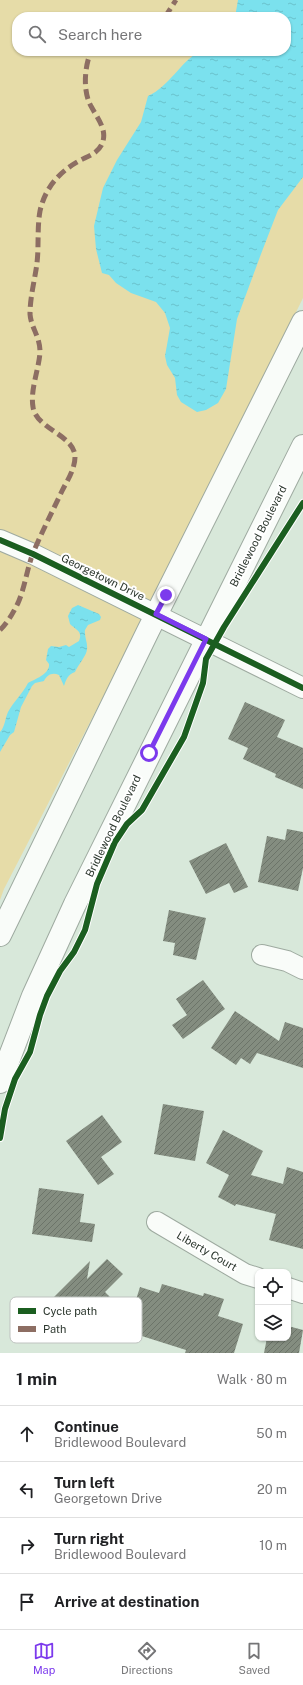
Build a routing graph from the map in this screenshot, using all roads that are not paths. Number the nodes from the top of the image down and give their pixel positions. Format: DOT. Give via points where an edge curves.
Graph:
graph roads {
  1 [pos="303,322"];
  2 [pos="303,446"];
  3 [pos="0,540"];
  4 [pos="156,614"];
  5 [pos="206,639"];
  6 [pos="303,688"];
  7 [pos="0,935"];
  8 [pos="262,955"];
  9 [pos="303,969"];
  10 [pos="0,1082"];
  11 [pos="157,1222"];
  12 [pos="255,1277"];
  13 [pos="291,1289"];
  14 [pos="303,1292"];
  1 -- 4 [label="main road"];
  2 -- 5 [label="main road, Bridlewood Boulevard"];
  3 -- 4 [label="street, Georgetown Drive"];
  4 -- 5 [label="street, Georgetown Drive"];
  4 -- 7 [label="main road"];
  5 -- 6 [label="street, Georgetown Drive"];
  5 -- 10 [label="main road, Bridlewood Boulevard" via="75,904 33,996"];
  8 -- 9 [label="street" via="287,961"];
  11 -- 12 [label="street, Liberty Court" via="245,1274"];
  13 -- 14 [label="street"];
}
